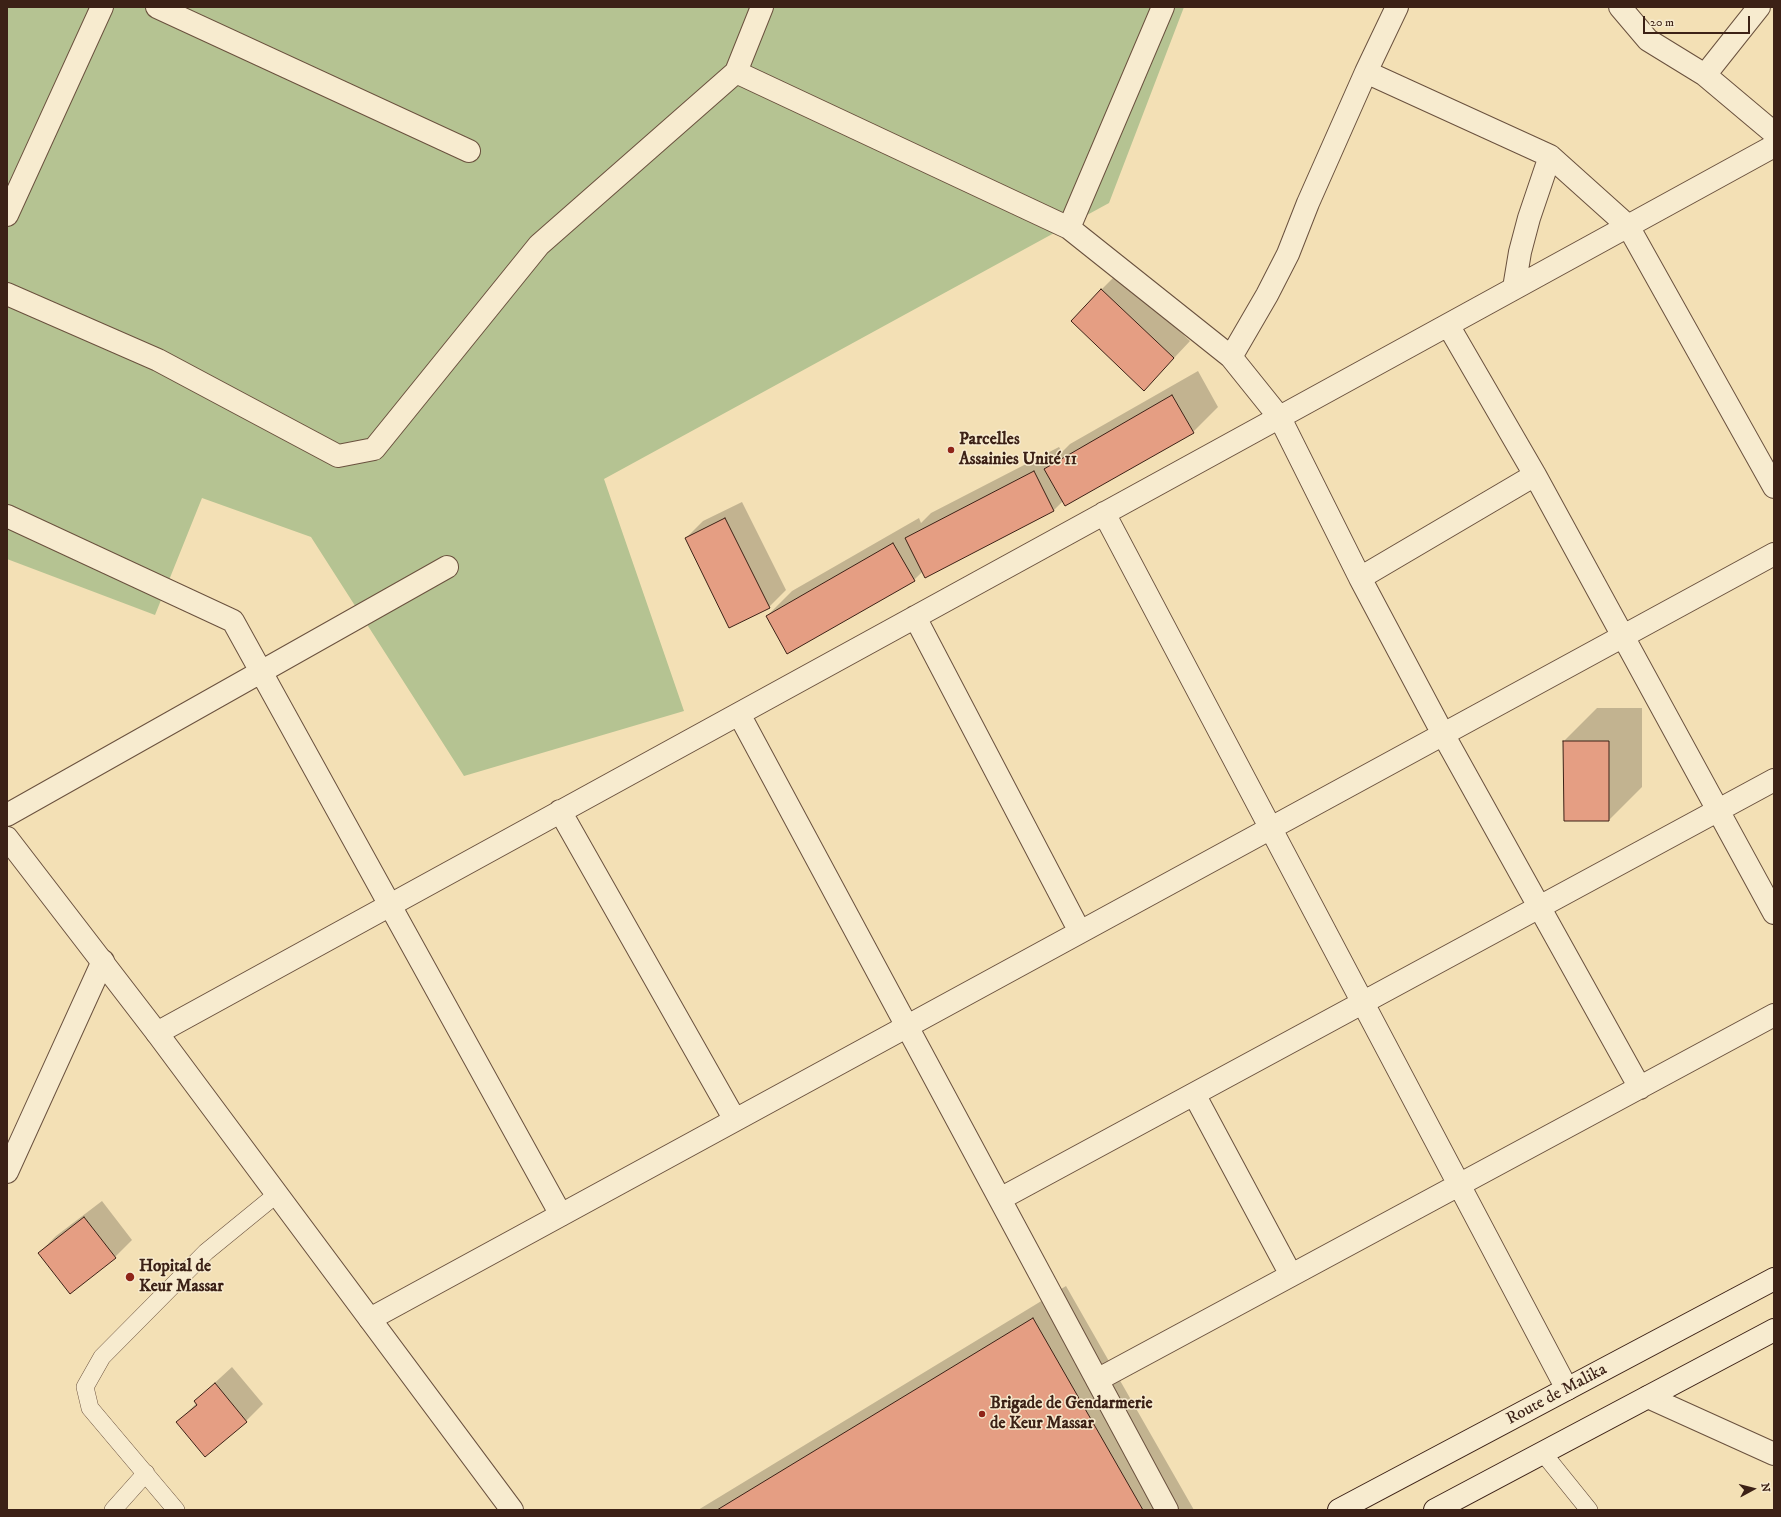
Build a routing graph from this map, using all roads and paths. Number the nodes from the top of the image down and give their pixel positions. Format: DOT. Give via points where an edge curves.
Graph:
graph roads {
  1 [pos="102,7"];
  2 [pos="157,7"];
  3 [pos="762,7"];
  4 [pos="1163,7"];
  5 [pos="1397,7"];
  6 [pos="1620,7"];
  7 [pos="1759,7"];
  8 [pos="736,72"];
  9 [pos="1366,72"];
  10 [pos="1705,75"];
  11 [pos="1774,133"];
  12 [pos="1774,146"];
  13 [pos="469,151"];
  14 [pos="1550,156"];
  15 [pos="7,215"];
  16 [pos="1628,226"];
  17 [pos="1069,228"];
  18 [pos="1514,288"];
  19 [pos="7,294"];
  20 [pos="1448,325"];
  21 [pos="1231,357"];
  22 [pos="1280,418"];
  23 [pos="1535,475"];
  24 [pos="1774,487"];
  25 [pos="1104,513"];
  26 [pos="7,516"];
  27 [pos="1774,554"];
  28 [pos="447,568"];
  29 [pos="1360,578"];
  30 [pos="915,617"];
  31 [pos="1622,637"];
  32 [pos="261,672"];
  33 [pos="739,714"];
  34 [pos="1443,734"];
  35 [pos="1774,780"];
  36 [pos="1718,810"];
  37 [pos="560,811"];
  38 [pos="7,815"];
  39 [pos="1271,828"];
  40 [pos="7,838"];
  41 [pos="390,905"];
  42 [pos="1540,908"];
  43 [pos="1774,913"];
  44 [pos="1080,932"];
  45 [pos="103,961"];
  46 [pos="1363,1003"];
  47 [pos="1774,1015"];
  48 [pos="907,1027"];
  49 [pos="157,1033"];
  50 [pos="1640,1088"];
  51 [pos="1194,1094"];
  52 [pos="735,1120"];
  53 [pos="7,1172"];
  54 [pos="1459,1185"];
  55 [pos="277,1194"];
  56 [pos="1000,1199"];
  57 [pos="561,1215"];
  58 [pos="1291,1275"];
  59 [pos="1774,1279"];
  60 [pos="370,1319"];
  61 [pos="1774,1330"];
  62 [pos="1097,1380"];
  63 [pos="1567,1389"];
  64 [pos="1648,1397"];
  65 [pos="1543,1453"];
  66 [pos="1774,1454"];
  67 [pos="146,1473"];
  68 [pos="113,1510"];
  69 [pos="176,1510"];
  70 [pos="512,1510"];
  71 [pos="1168,1510"];
  72 [pos="1339,1510"];
  73 [pos="1435,1510"];
  74 [pos="1589,1510"];
  1 -- 15 [label="street"];
  2 -- 13 [label="street"];
  3 -- 8 [label="street"];
  4 -- 17 [label="street"];
  5 -- 9 [label="street"];
  6 -- 10 [label="street" via="1648,40"];
  7 -- 10 [label="street"];
  8 -- 17 [label="street"];
  8 -- 19 [label="street" via="539,245 374,449 338,456 158,360"];
  9 -- 14 [label="street"];
  9 -- 21 [label="street" via="1288,254"];
  10 -- 11 [label="street"];
  12 -- 16 [label="street"];
  14 -- 16 [label="street"];
  14 -- 18 [label="street" via="1529,218"];
  16 -- 18 [label="street"];
  16 -- 24 [label="street"];
  17 -- 21 [label="street"];
  18 -- 20 [label="street"];
  20 -- 22 [label="street"];
  20 -- 23 [label="street"];
  21 -- 22 [label="street"];
  22 -- 25 [label="street"];
  22 -- 29 [label="street"];
  23 -- 29 [label="street"];
  23 -- 31 [label="street"];
  25 -- 30 [label="street"];
  25 -- 39 [label="street"];
  26 -- 32 [label="street" via="233,621"];
  27 -- 31 [label="street"];
  28 -- 32 [label="street"];
  29 -- 34 [label="street"];
  30 -- 33 [label="street"];
  30 -- 44 [label="street"];
  31 -- 34 [label="street"];
  31 -- 36 [label="street"];
  32 -- 38 [label="street"];
  32 -- 41 [label="street"];
  33 -- 37 [label="street"];
  33 -- 48 [label="street"];
  34 -- 39 [label="street"];
  34 -- 42 [label="street"];
  35 -- 36 [label="street"];
  36 -- 42 [label="street"];
  36 -- 43 [label="street"];
  37 -- 41 [label="street"];
  37 -- 52 [label="street"];
  39 -- 44 [label="street"];
  39 -- 46 [label="street"];
  40 -- 45 [label="street"];
  41 -- 49 [label="street"];
  41 -- 57 [label="street"];
  42 -- 46 [label="street"];
  42 -- 50 [label="street"];
  44 -- 48 [label="street"];
  45 -- 49 [label="street"];
  45 -- 53 [label="street"];
  46 -- 51 [label="street"];
  46 -- 54 [label="street"];
  47 -- 50 [label="street"];
  48 -- 52 [label="street"];
  48 -- 56 [label="street"];
  49 -- 55 [label="street"];
  50 -- 54 [label="street"];
  51 -- 56 [label="street"];
  51 -- 58 [label="street"];
  52 -- 57 [label="street"];
  54 -- 58 [label="street"];
  54 -- 63 [label="street"];
  55 -- 60 [label="street"];
  55 -- 67 [label="lane" via="206,1252 102,1357 85,1387 90,1408"];
  56 -- 62 [label="street"];
  57 -- 60 [label="street"];
  58 -- 62 [label="street"];
  59 -- 63 [label="street, Route de Malika"];
  60 -- 70 [label="street"];
  61 -- 64 [label="street"];
  62 -- 71 [label="street"];
  63 -- 72 [label="street, Route de Malika"];
  64 -- 65 [label="street"];
  64 -- 66 [label="street"];
  65 -- 73 [label="street"];
  65 -- 74 [label="lane"];
  67 -- 68 [label="lane"];
  67 -- 69 [label="lane"];
}
